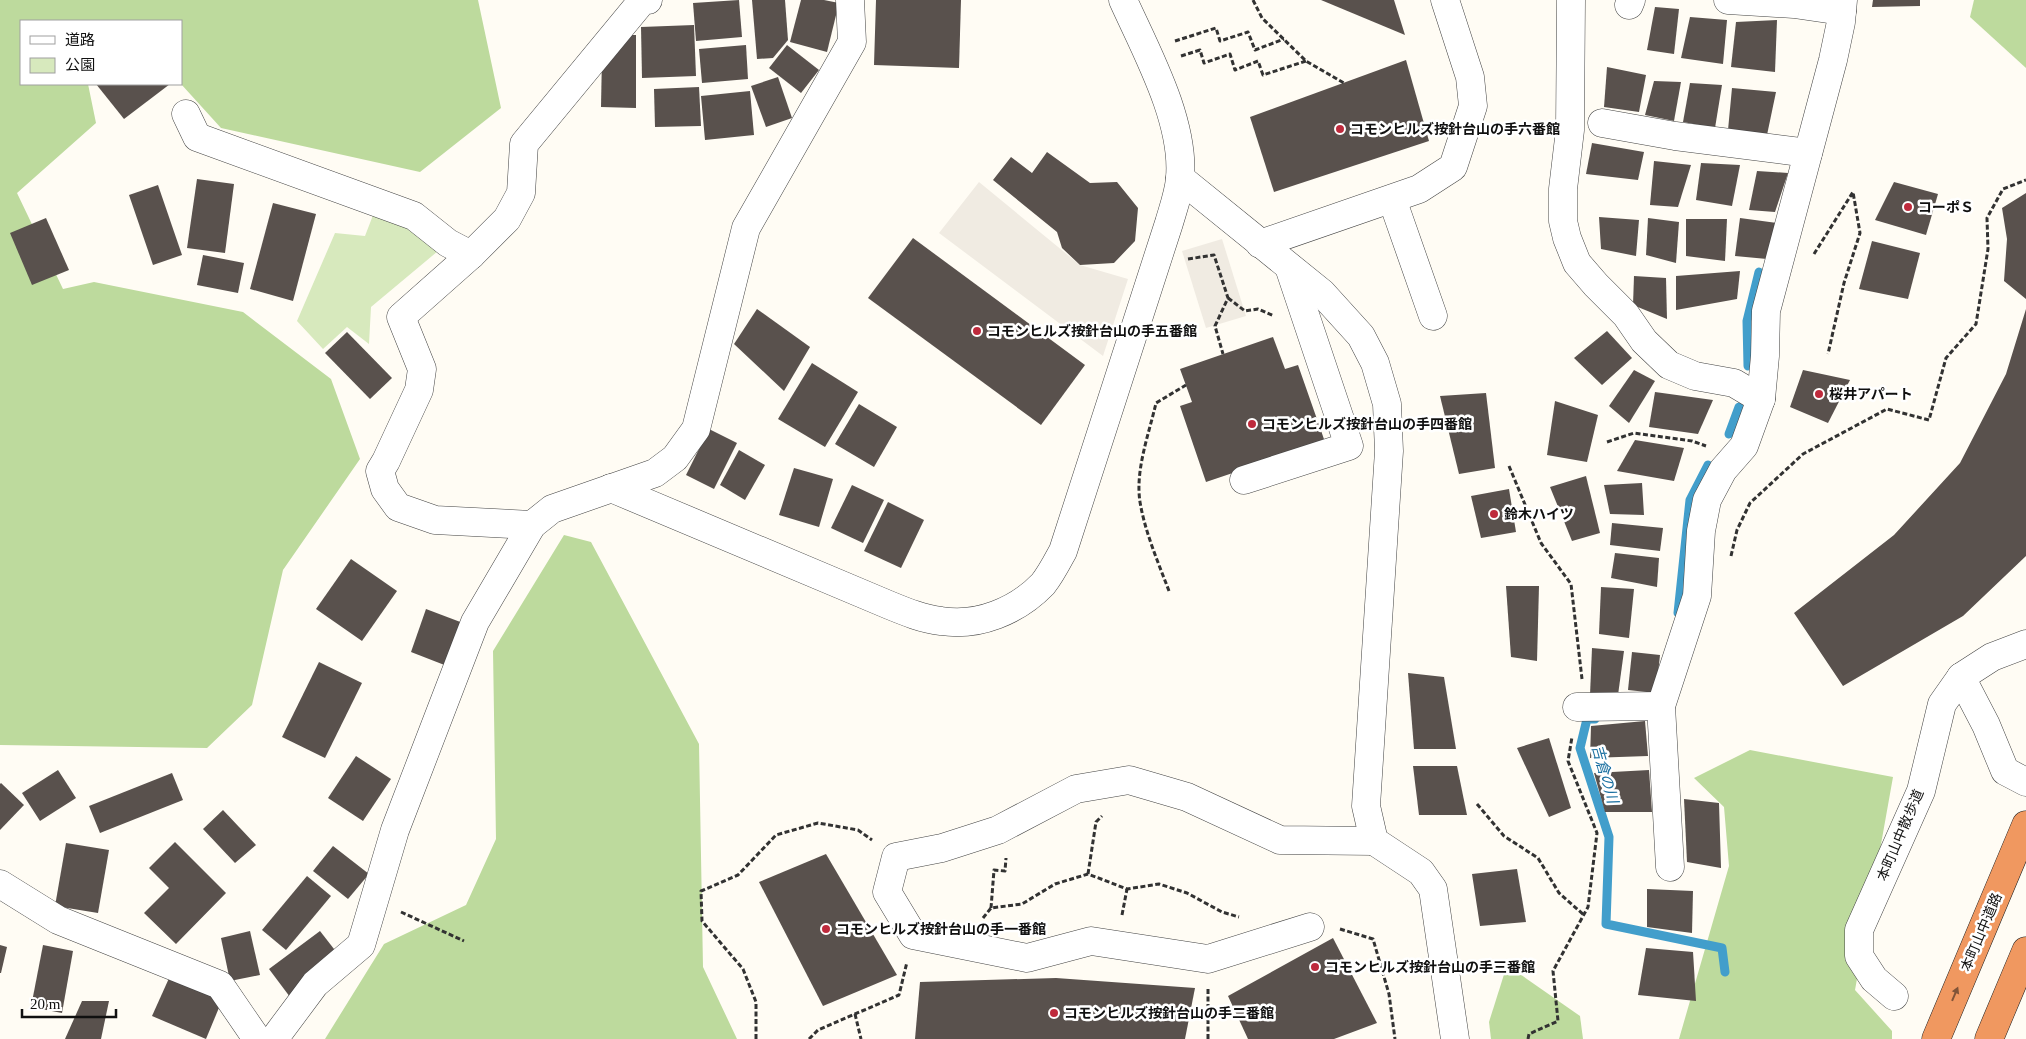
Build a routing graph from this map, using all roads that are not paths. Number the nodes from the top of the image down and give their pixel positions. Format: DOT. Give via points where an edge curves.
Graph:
graph roads {
  1 [pos="648,0"];
  2 [pos="850,0"];
  3 [pos="1123,0"];
  4 [pos="1444,0"];
  5 [pos="1571,0"];
  6 [pos="1728,0"];
  7 [pos="1842,6"];
  8 [pos="186,114"];
  9 [pos="1602,122"];
  10 [pos="1808,153"];
  11 [pos="1180,178"];
  12 [pos="1392,198"];
  13 [pos="1260,244"];
  14 [pos="471,254"];
  15 [pos="1289,267"];
  16 [pos="1433,316"];
  17 [pos="1761,399"];
  18 [pos="1244,480"];
  19 [pos="611,488"];
  20 [pos="532,525"];
  21 [pos="2026,644"];
  22 [pos="1961,677"];
  23 [pos="1661,706"];
  24 [pos="1578,707"];
  25 [pos="2026,782"];
  26 [pos="2026,825"];
  27 [pos="1374,840"];
  28 [pos="1670,867"];
  29 [pos="0,884"];
  30 [pos="1310,927"];
  31 [pos="2026,950"];
  32 [pos="1894,996"];
  33 [pos="257,1039"];
  34 [pos="274,1039"];
  35 [pos="1454,1039"];
  36 [pos="1936,1039"];
  37 [pos="1990,1039"];
  1 -- 14 [label="street" via="642,1 524,144 520,193 507,219"];
  2 -- 19 [label="street" via="852,42 746,228 696,429 675,458 655,473"];
  3 -- 11 [label="street" via="1169,103"];
  4 -- 12 [label="street" via="1470,77 1473,106 1453,168 1419,189"];
  5 -- 17 [label="street" via="1570,130 1562,189 1563,221 1577,263 1669,365 1695,376 1734,383"];
  6 -- 7 [label="street"];
  7 -- 10 [label="street" via="1833,60"];
  8 -- 14 [label="street" via="197,137 414,216 448,243"];
  9 -- 10 [label="street" via="1675,136"];
  10 -- 17 [label="street" via="1766,311"];
  11 -- 13 [label="street"];
  11 -- 19 [label="street" via="1169,223 1063,551 1044,583 1001,613 984,620 964,622 942,622 916,615"];
  12 -- 13 [label="street"];
  12 -- 16 [label="street"];
  13 -- 15 [label="street"];
  14 -- 20 [label="street" via="401,317 422,369 419,390 380,471 385,489 398,507 434,520"];
  15 -- 18 [label="street" via="1349,446"];
  15 -- 27 [label="street" via="1322,294 1361,336 1375,364 1387,404 1389,451 1366,806"];
  17 -- 23 [label="street" via="1744,446 1723,470 1707,500 1701,531 1697,596"];
  19 -- 20 [label="street" via="552,509"];
  20 -- 34 [label="street" via="475,622 395,830 361,945 315,984"];
  21 -- 22 [label="street, 本町山中散歩道" via="1992,658"];
  22 -- 25 [label="street" via="2006,771"];
  22 -- 32 [label="street, 本町山中散歩道" via="1942,704 1921,791 1859,930 1858,956 1874,979"];
  23 -- 24 [label="street"];
  23 -- 28 [label="street"];
  36 -- 26 [label="highway, 本町山中道路, one-way"];
  27 -- 30 [label="street" via="1280,840 1187,797 1129,780 1076,789 998,830 942,848 896,858 887,892 913,935 1027,958 1091,941 1208,960"];
  27 -- 35 [label="street" via="1420,872 1433,889"];
  29 -- 33 [label="street" via="58,920 220,985"];
  31 -- 37 [label="highway"];
}
